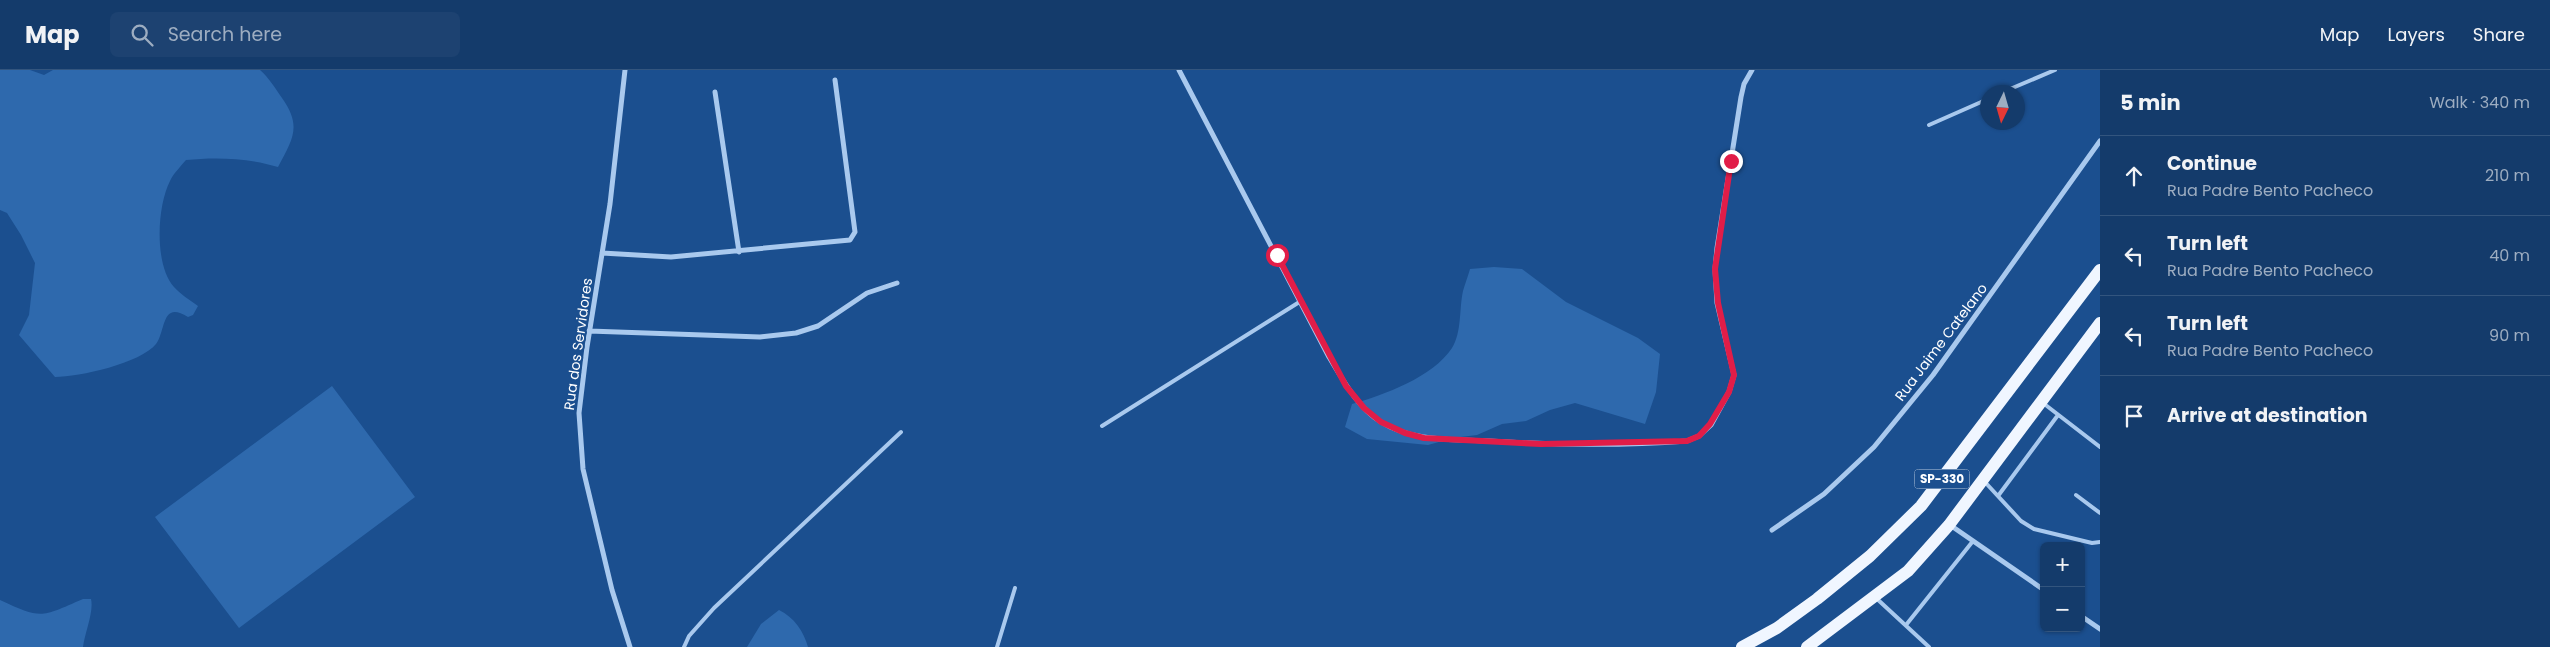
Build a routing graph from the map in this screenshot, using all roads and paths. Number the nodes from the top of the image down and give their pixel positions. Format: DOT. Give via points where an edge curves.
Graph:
graph roads {
  1 [pos="625,70"];
  2 [pos="1179,70"];
  3 [pos="1752,70"];
  4 [pos="2055,70"];
  5 [pos="835,80"];
  6 [pos="2020,85"];
  7 [pos="715,92"];
  8 [pos="1980,103"];
  9 [pos="1929,125"];
  10 [pos="2100,141"];
  11 [pos="738,252"];
  12 [pos="602,253"];
  13 [pos="2100,270"];
  14 [pos="897,283"];
  15 [pos="1301,301"];
  16 [pos="2100,324"];
  17 [pos="589,331"];
  18 [pos="2042,402"];
  19 [pos="2058,415"];
  20 [pos="1102,426"];
  21 [pos="901,432"];
  22 [pos="2100,447"];
  23 [pos="1983,481"];
  24 [pos="2076,495"];
  25 [pos="1998,496"];
  26 [pos="2100,513"];
  27 [pos="1949,525"];
  28 [pos="1772,530"];
  29 [pos="1973,541"];
  30 [pos="2100,542"];
  31 [pos="2040,587"];
  32 [pos="1015,588"];
  33 [pos="1875,596"];
  34 [pos="2085,619"];
  35 [pos="1906,625"];
  36 [pos="2100,629"];
  37 [pos="630,647"];
  38 [pos="684,647"];
  39 [pos="998,647"];
  40 [pos="1742,647"];
  41 [pos="1806,647"];
  42 [pos="1929,647"];
  1 -- 12 [label="street, Rua dos Servidores"];
  2 -- 15 [label="street"];
  3 -- 15 [label="street" via="1741,97 1715,269 1718,303 1734,375 1720,410 1699,436 1687,441 1541,444 1424,438 1405,433 1381,422 1346,386"];
  4 -- 6 [label="lane"];
  5 -- 11 [label="street" via="855,232 850,240"];
  7 -- 11 [label="street"];
  8 -- 9 [label="lane"];
  10 -- 28 [label="street, Rua Jaime Catelano" via="1933,375 1874,447 1824,494"];
  11 -- 12 [label="street" via="671,257"];
  12 -- 17 [label="street, Rua dos Servidores"];
  13 -- 40 [label="main road, SP-330" via="1921,506 1870,556 1817,599 1777,628"];
  14 -- 17 [label="street" via="867,293 818,326 796,333 760,337"];
  15 -- 20 [label="lane"];
  16 -- 18 [label="main road, SP-330"];
  17 -- 37 [label="street, Rua dos Servidores" via="579,413 583,469 612,590"];
  18 -- 19 [label="lane"];
  18 -- 23 [label="main road, SP-330"];
  19 -- 22 [label="lane"];
  19 -- 25 [label="lane"];
  21 -- 38 [label="lane" via="714,608 689,636"];
  23 -- 25 [label="lane"];
  23 -- 27 [label="main road, SP-330"];
  24 -- 26 [label="lane"];
  25 -- 30 [label="lane" via="2021,521 2034,529 2092,543"];
  27 -- 29 [label="street"];
  27 -- 33 [label="main road, SP-330" via="1908,571"];
  29 -- 31 [label="street"];
  29 -- 35 [label="lane"];
  32 -- 39 [label="lane"];
  33 -- 35 [label="lane"];
  33 -- 41 [label="main road, SP-330"];
  34 -- 36 [label="street"];
  35 -- 42 [label="lane"];
}
